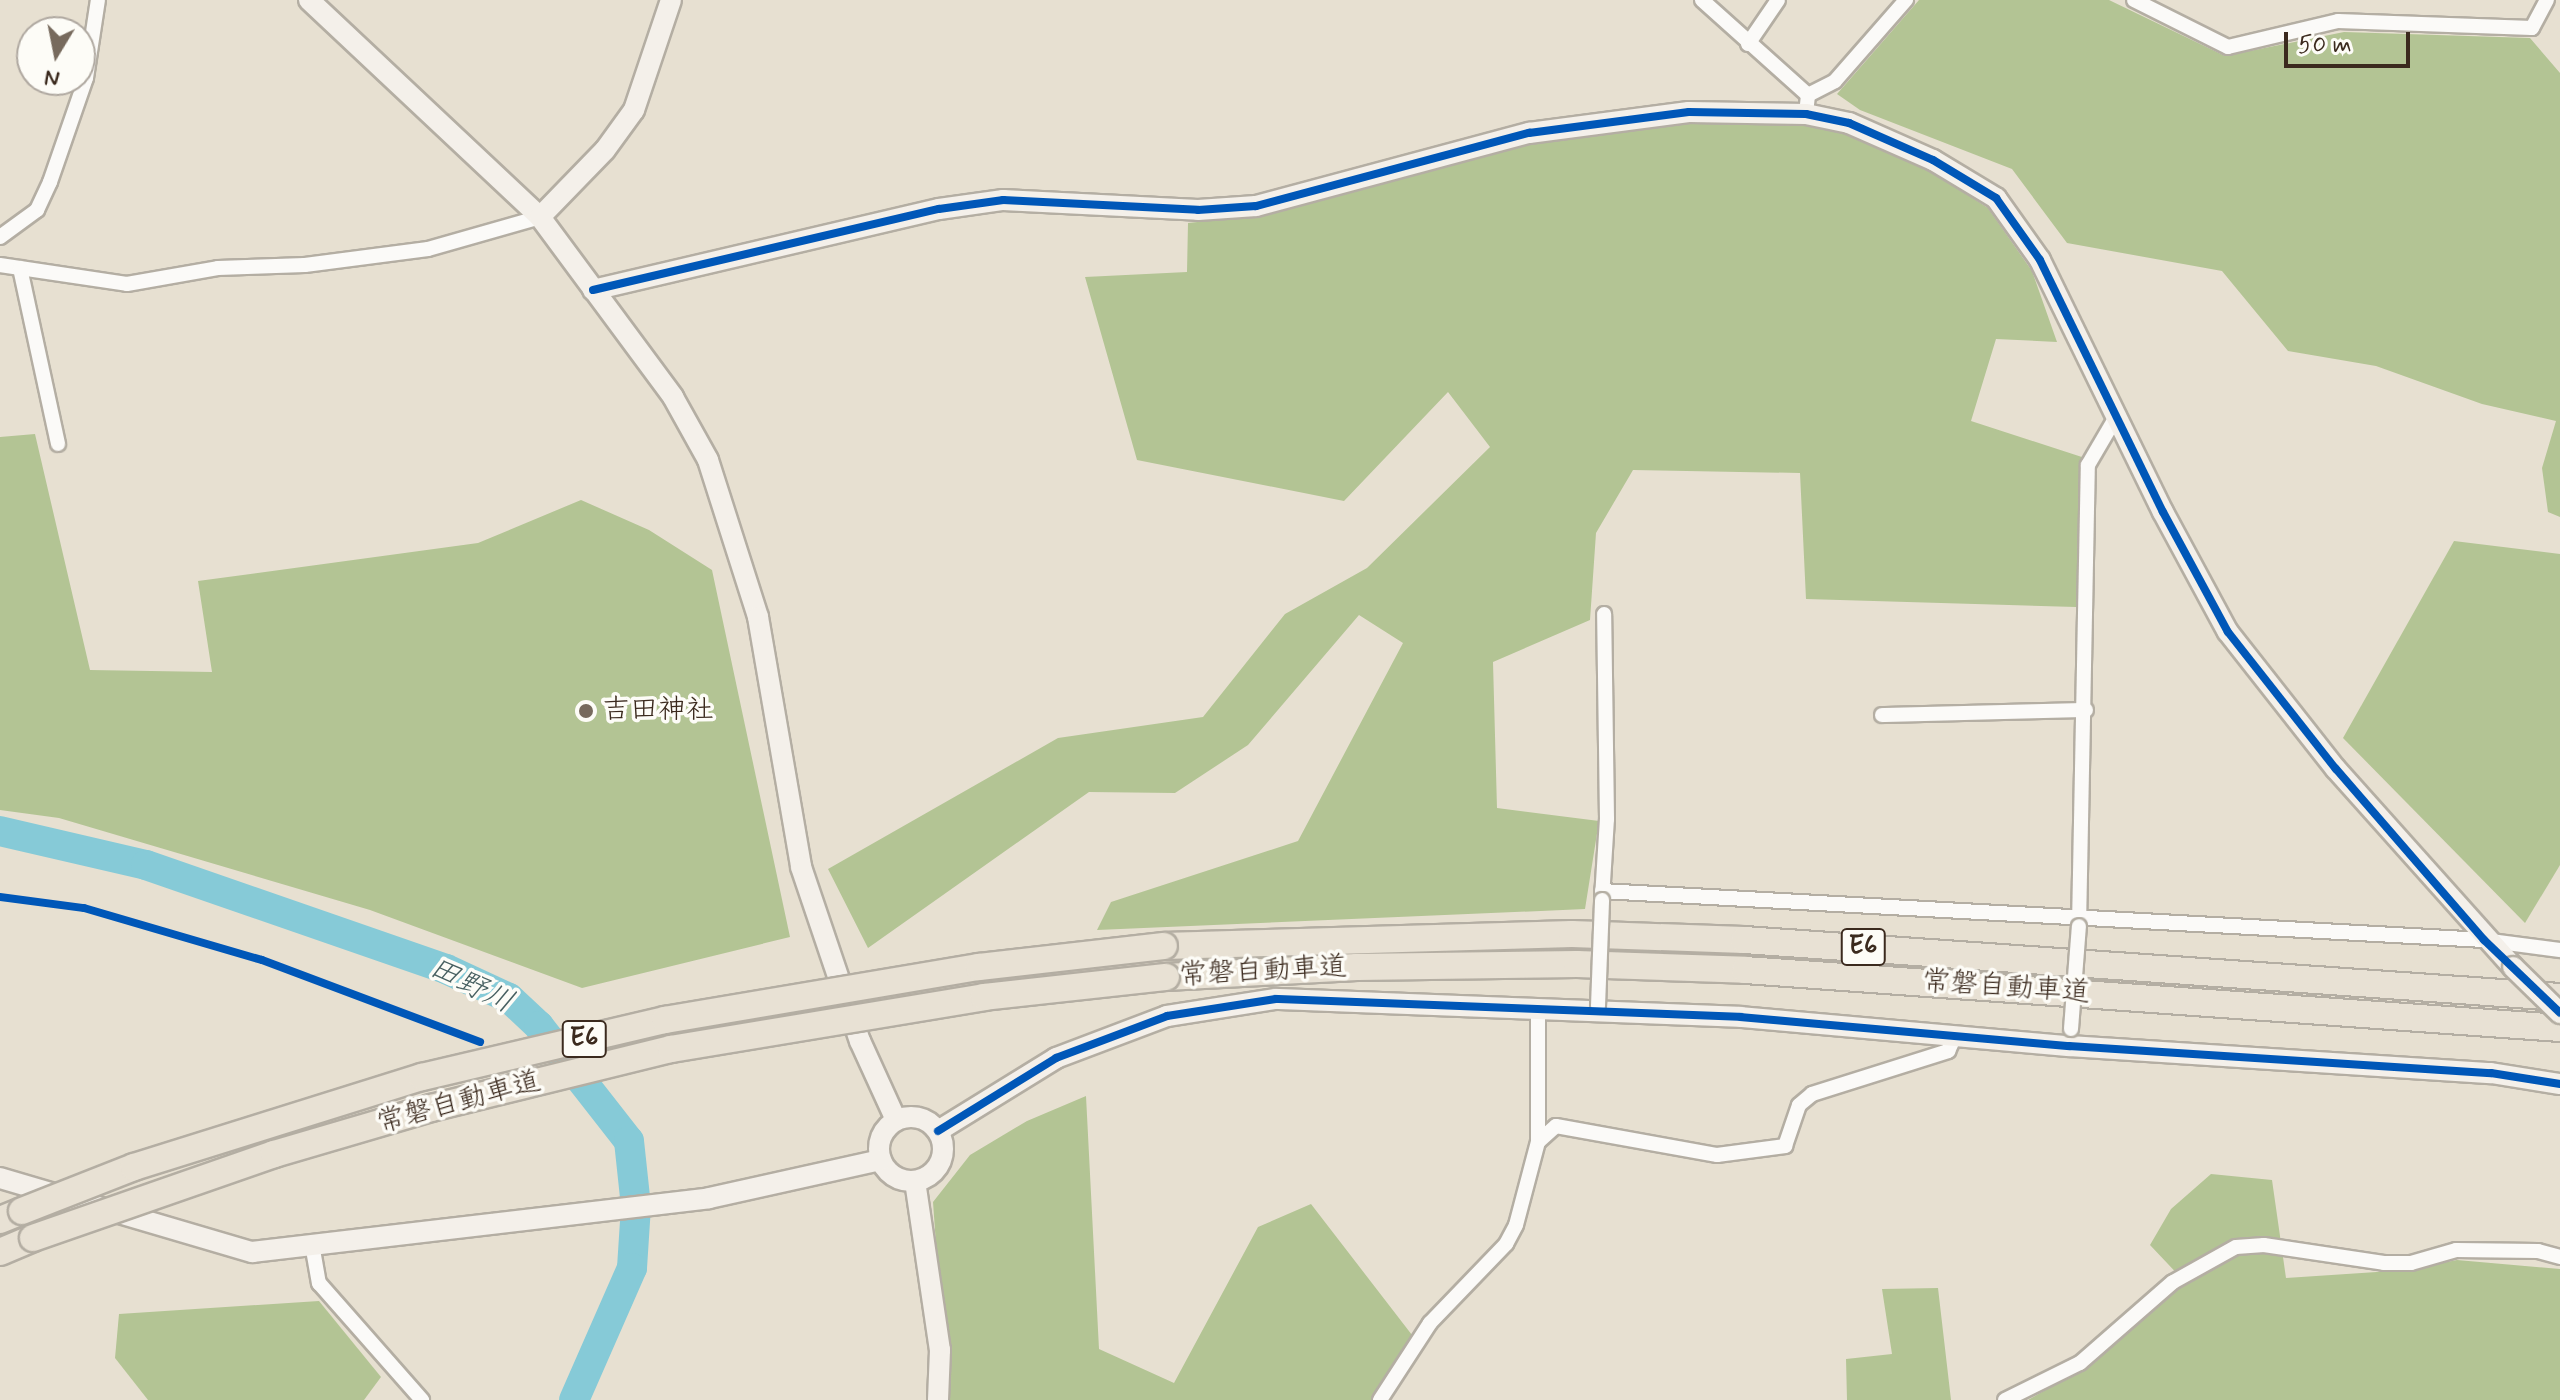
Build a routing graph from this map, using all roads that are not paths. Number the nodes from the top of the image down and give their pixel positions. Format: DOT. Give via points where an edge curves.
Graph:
graph roads {
  1 [pos="98,0"];
  2 [pos="309,0"];
  3 [pos="671,0"];
  4 [pos="1702,0"];
  5 [pos="1778,0"];
  6 [pos="1906,0"];
  7 [pos="2134,0"];
  8 [pos="2547,0"];
  9 [pos="1748,44"];
  10 [pos="1807,105"];
  11 [pos="540,217"];
  12 [pos="0,237"];
  13 [pos="0,265"];
  14 [pos="20,268"];
  15 [pos="593,290"];
  16 [pos="2116,417"];
  17 [pos="58,444"];
  18 [pos="1604,614"];
  19 [pos="2086,710"];
  20 [pos="1882,715"];
  21 [pos="1602,896"];
  22 [pos="2079,922"];
  23 [pos="2484,940"];
  24 [pos="2560,950"];
  25 [pos="2560,997"];
  26 [pos="1598,1011"];
  27 [pos="1538,1013"];
  28 [pos="2560,1013"];
  29 [pos="2560,1028"];
  30 [pos="1955,1036"];
  31 [pos="2070,1037"];
  32 [pos="2560,1084"];
  33 [pos="896,1120"];
  34 [pos="938,1131"];
  35 [pos="1538,1142"];
  36 [pos="881,1160"];
  37 [pos="0,1178"];
  38 [pos="915,1181"];
  39 [pos="11,1215"];
  40 [pos="312,1244"];
  41 [pos="0,1252"];
  42 [pos="2560,1257"];
  43 [pos="422,1400"];
  44 [pos="938,1400"];
  45 [pos="1380,1400"];
  46 [pos="2005,1400"];
  1 -- 12 [label="street" via="86,78 50,182 37,210"];
  2 -- 11 [label="street"];
  3 -- 11 [label="street" via="634,110 605,150"];
  4 -- 9 [label="street"];
  5 -- 9 [label="street"];
  6 -- 10 [label="street"];
  7 -- 8 [label="street" via="2228,47 2338,21 2532,28"];
  9 -- 10 [label="street"];
  10 -- 15 [label="street" via="1689,112 1529,133 1256,206 1198,210 1003,200 939,209"];
  10 -- 16 [label="street" via="1933,160 1996,198 2040,260"];
  11 -- 14 [label="street" via="428,249 305,265 218,268 127,284"];
  11 -- 15 [label="street"];
  13 -- 14 [label="street"];
  14 -- 17 [label="street"];
  15 -- 33 [label="street" via="673,397 708,460 758,617 801,867 860,1041"];
  16 -- 19 [label="street" via="2088,465"];
  16 -- 23 [label="street" via="2228,632 2336,769"];
  18 -- 21 [label="street" via="1607,819"];
  19 -- 20 [label="street"];
  19 -- 22 [label="street"];
  21 -- 22 [label="street"];
  21 -- 26 [label="street, bridge"];
  22 -- 23 [label="street"];
  22 -- 31 [label="street, bridge"];
  23 -- 24 [label="street"];
  23 -- 28 [label="street, bridge"];
  25 -- 39 [label="highway, 常磐自動車道 / E6, bridge" via="1728,939 1572,934 1164,946 964,969 665,1020 422,1077 134,1167"];
  26 -- 27 [label="street"];
  26 -- 30 [label="street" via="1741,1017"];
  27 -- 34 [label="street" via="1380,1000 1276,999 1167,1016 1056,1058"];
  27 -- 35 [label="street"];
  29 -- 41 [label="highway, 常磐自動車道 / E6, bridge" via="1745,970 1577,964 1166,977 968,999 671,1049 431,1108 274,1154"];
  30 -- 31 [label="street"];
  30 -- 35 [label="street" via="1948,1051 1812,1094 1799,1105 1785,1146 1717,1155 1556,1126"];
  31 -- 32 [label="street" via="2491,1073"];
  33 -- 34 [label="street" via="914,1117"];
  33 -- 36 [label="street" via="879,1142"];
  34 -- 38 [label="street" via="943,1149 938,1167"];
  35 -- 45 [label="street" via="1527,1199 1506,1244 1430,1323"];
  36 -- 38 [label="street" via="898,1179"];
  36 -- 40 [label="street" via="688,1200"];
  37 -- 40 [label="street" via="252,1252"];
  38 -- 44 [label="street" via="940,1350"];
  40 -- 43 [label="street" via="319,1283"];
  42 -- 46 [label="street" via="2538,1251 2456,1250 2411,1263 2384,1263 2264,1245 2236,1247 2173,1282 2080,1363"];
}
